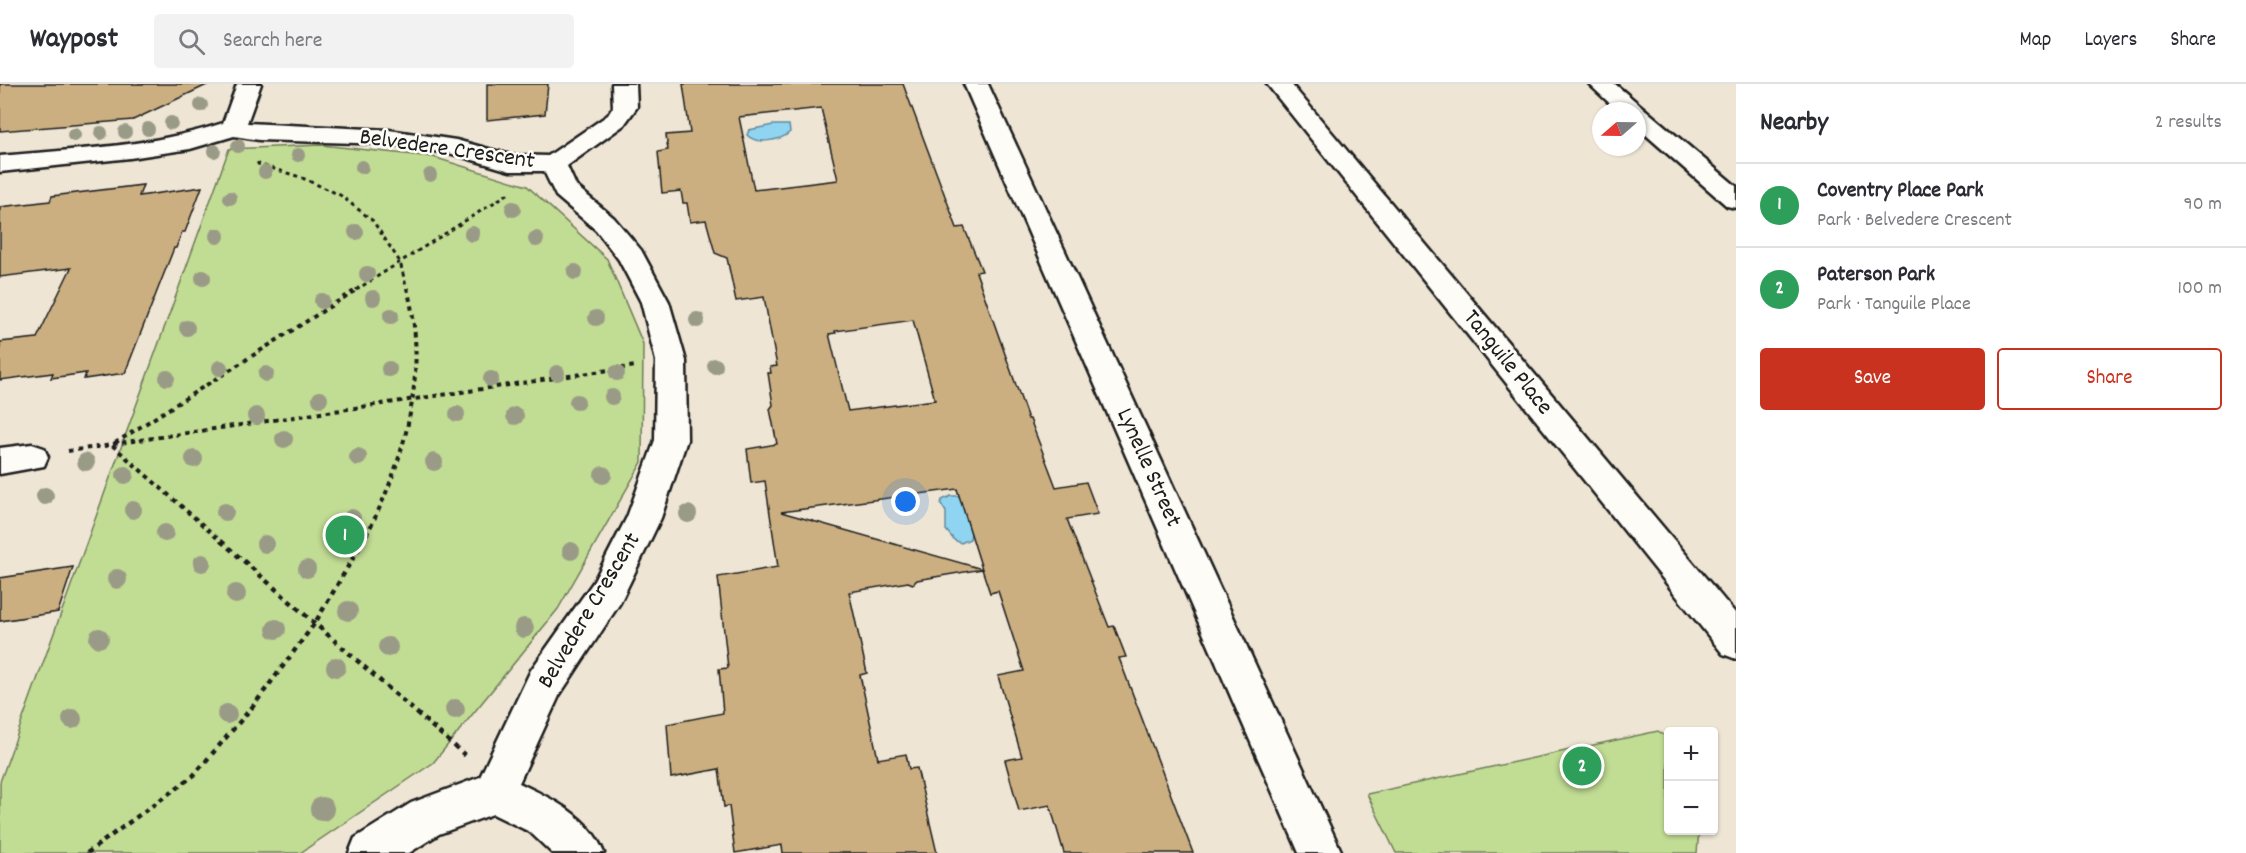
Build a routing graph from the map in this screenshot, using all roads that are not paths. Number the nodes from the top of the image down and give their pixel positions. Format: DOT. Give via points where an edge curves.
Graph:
graph roads {
  1 [pos="249,84"];
  2 [pos="624,84"];
  3 [pos="976,84"];
  4 [pos="1279,84"];
  5 [pos="1601,84"];
  6 [pos="1622,102"];
  7 [pos="1646,123"];
  8 [pos="246,130"];
  9 [pos="0,164"];
  10 [pos="554,164"];
  11 [pos="1736,200"];
  12 [pos="32,457"];
  13 [pos="0,461"];
  14 [pos="1736,642"];
  15 [pos="494,793"];
  16 [pos="370,853"];
  17 [pos="583,853"];
  18 [pos="1321,853"];
  1 -- 8 [label="street"];
  2 -- 10 [label="street" via="625,107 616,120"];
  3 -- 18 [label="street, Lynelle Street"];
  4 -- 14 [label="street, Tanguile Place"];
  5 -- 6 [label="street"];
  7 -- 11 [label="street"];
  8 -- 9 [label="street, Belvedere Crescent" via="130,151"];
  8 -- 10 [label="street, Belvedere Crescent" via="389,137 456,147 510,163"];
  10 -- 15 [label="street, Belvedere Crescent" via="566,190 605,224 631,256 656,302 672,361 671,440 644,518 607,592 545,683"];
  12 -- 13 [label="street"];
  15 -- 16 [label="street" via="426,818"];
  15 -- 17 [label="street" via="545,817"];
}
